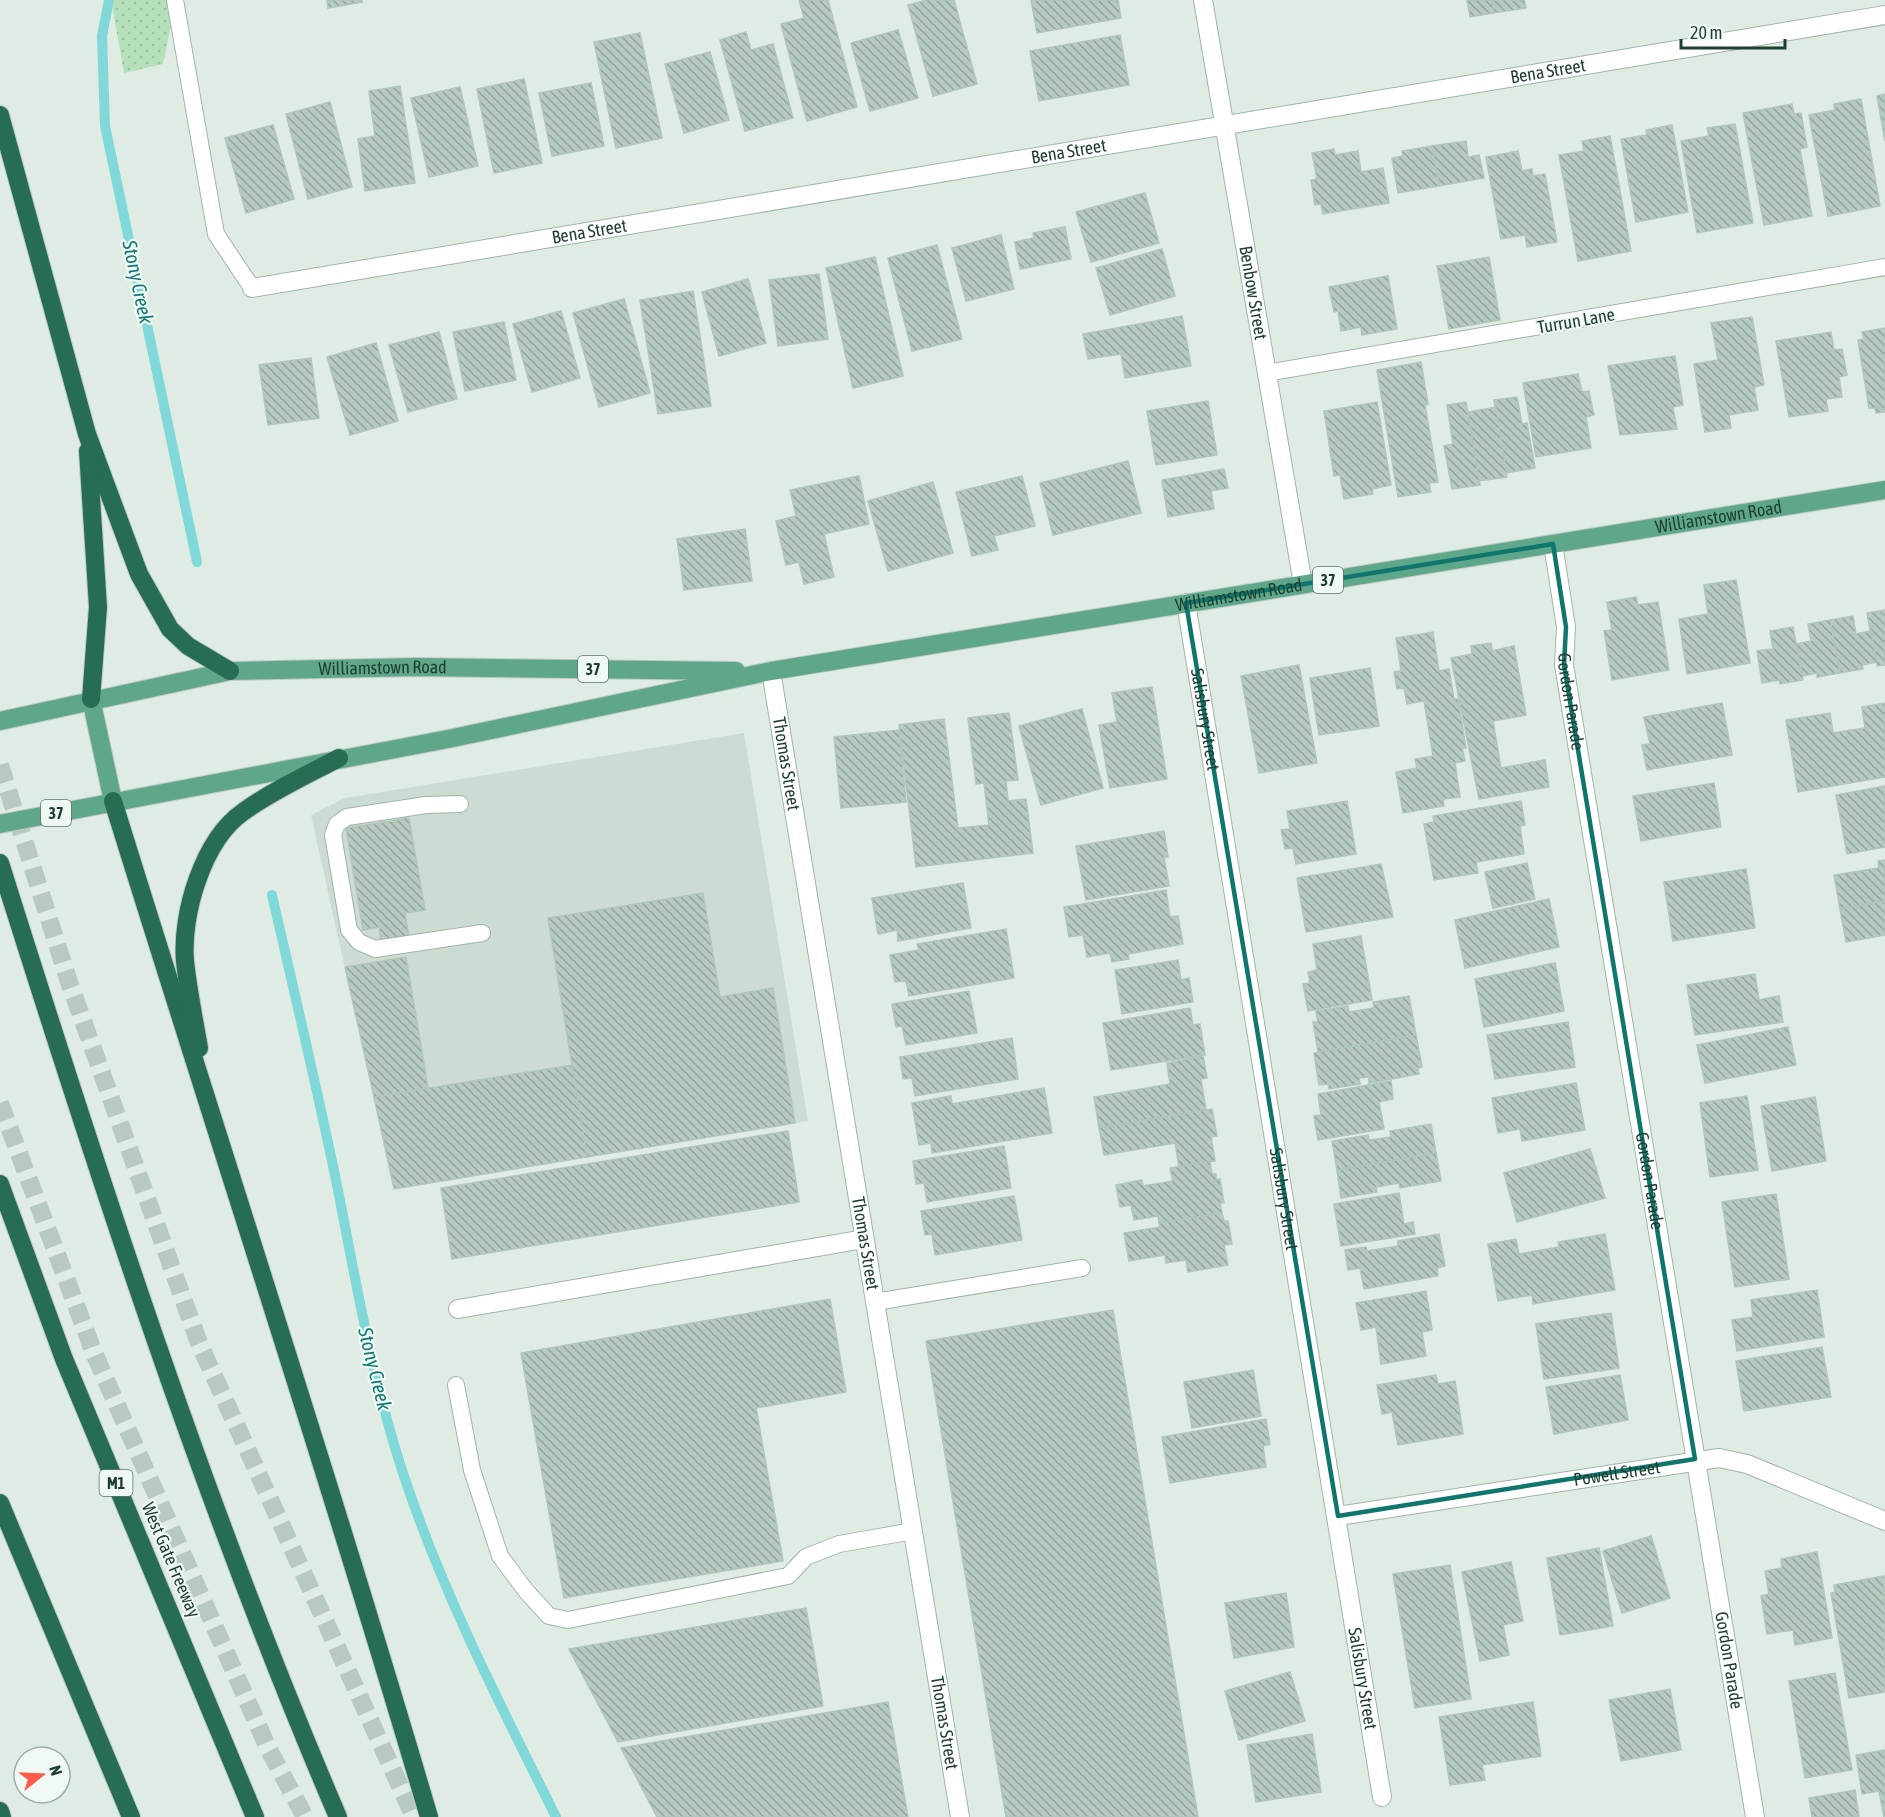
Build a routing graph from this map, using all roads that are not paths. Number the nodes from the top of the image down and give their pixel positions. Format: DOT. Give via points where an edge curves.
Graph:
graph roads {
  1 [pos="175,0"];
  2 [pos="1203,0"];
  3 [pos="1885,15"];
  4 [pos="0,115"];
  5 [pos="1224,124"];
  6 [pos="1885,267"];
  7 [pos="252,288"];
  8 [pos="1266,373"];
  9 [pos="87,434"];
  10 [pos="1885,490"];
  11 [pos="1553,544"];
  12 [pos="1303,584"];
  13 [pos="1186,603"];
  14 [pos="230,671"];
  15 [pos="771,671"];
  16 [pos="91,699"];
  17 [pos="0,721"];
  18 [pos="339,758"];
  19 [pos="113,801"];
  20 [pos="460,804"];
  21 [pos="0,824"];
  22 [pos="0,863"];
  23 [pos="483,933"];
  24 [pos="208,1109"];
  25 [pos="0,1184"];
  26 [pos="864,1239"];
  27 [pos="1082,1268"];
  28 [pos="875,1302"];
  29 [pos="458,1309"];
  30 [pos="456,1385"];
  31 [pos="1695,1459"];
  32 [pos="0,1503"];
  33 [pos="1338,1516"];
  34 [pos="1885,1521"];
  35 [pos="913,1530"];
  36 [pos="1382,1797"];
  37 [pos="0,1811"];
  38 [pos="2,1817"];
  39 [pos="131,1817"];
  40 [pos="255,1817"];
  41 [pos="338,1817"];
  42 [pos="429,1817"];
  43 [pos="960,1817"];
  44 [pos="1755,1817"];
  1 -- 7 [label="lane" via="216,234"];
  2 -- 5 [label="street, Benbow Street"];
  3 -- 5 [label="street, Bena Street"];
  4 -- 9 [label="highway"];
  5 -- 7 [label="street, Bena Street"];
  5 -- 8 [label="street, Benbow Street"];
  6 -- 8 [label="lane, Turrun Lane"];
  8 -- 12 [label="street, Benbow Street"];
  9 -- 14 [label="highway" via="139,574 155,606 170,629 188,646"];
  9 -- 16 [label="highway" via="98,607"];
  10 -- 11 [label="main road, Williamstown Road / 37"];
  11 -- 12 [label="main road, Williamstown Road / 37"];
  11 -- 31 [label="street, Gordon Parade" via="1566,627 1564,665"];
  12 -- 13 [label="main road, Williamstown Road / 37"];
  13 -- 15 [label="main road, Williamstown Road / 37"];
  13 -- 33 [label="street, Salisbury Street"];
  14 -- 15 [label="main road, Williamstown Road / 37" via="415,667"];
  14 -- 16 [label="main road, Williamstown Road / 37"];
  15 -- 18 [label="main road, Williamstown Road / 37"];
  15 -- 26 [label="street, Thomas Street"];
  16 -- 17 [label="main road, Williamstown Road / 37"];
  16 -- 19 [label="main road"];
  18 -- 19 [label="main road, Williamstown Road / 37"];
  18 -- 24 [label="highway" via="241,813 215,839 199,874 189,909 185,959"];
  19 -- 21 [label="main road, 37"];
  19 -- 24 [label="highway"];
  20 -- 23 [label="lane" via="347,817 338,824 333,835 349,930 359,942 375,949"];
  22 -- 41 [label="highway" via="129,1264 235,1557"];
  24 -- 42 [label="highway" via="345,1531"];
  25 -- 40 [label="highway, West Gate Freeway / M1" via="64,1359"];
  26 -- 28 [label="street, Thomas Street"];
  26 -- 29 [label="street"];
  27 -- 28 [label="lane"];
  28 -- 35 [label="street, Thomas Street"];
  30 -- 35 [label="lane" via="472,1470 500,1556 549,1616 568,1620 788,1576 806,1557 839,1544"];
  31 -- 33 [label="street, Powell Street"];
  31 -- 34 [label="street, Powell Street" via="1719,1458 1747,1464"];
  31 -- 44 [label="street, Gordon Parade"];
  32 -- 39 [label="highway"];
  33 -- 36 [label="street, Salisbury Street"];
  35 -- 43 [label="street, Thomas Street"];
  37 -- 38 [label="highway"];
}
